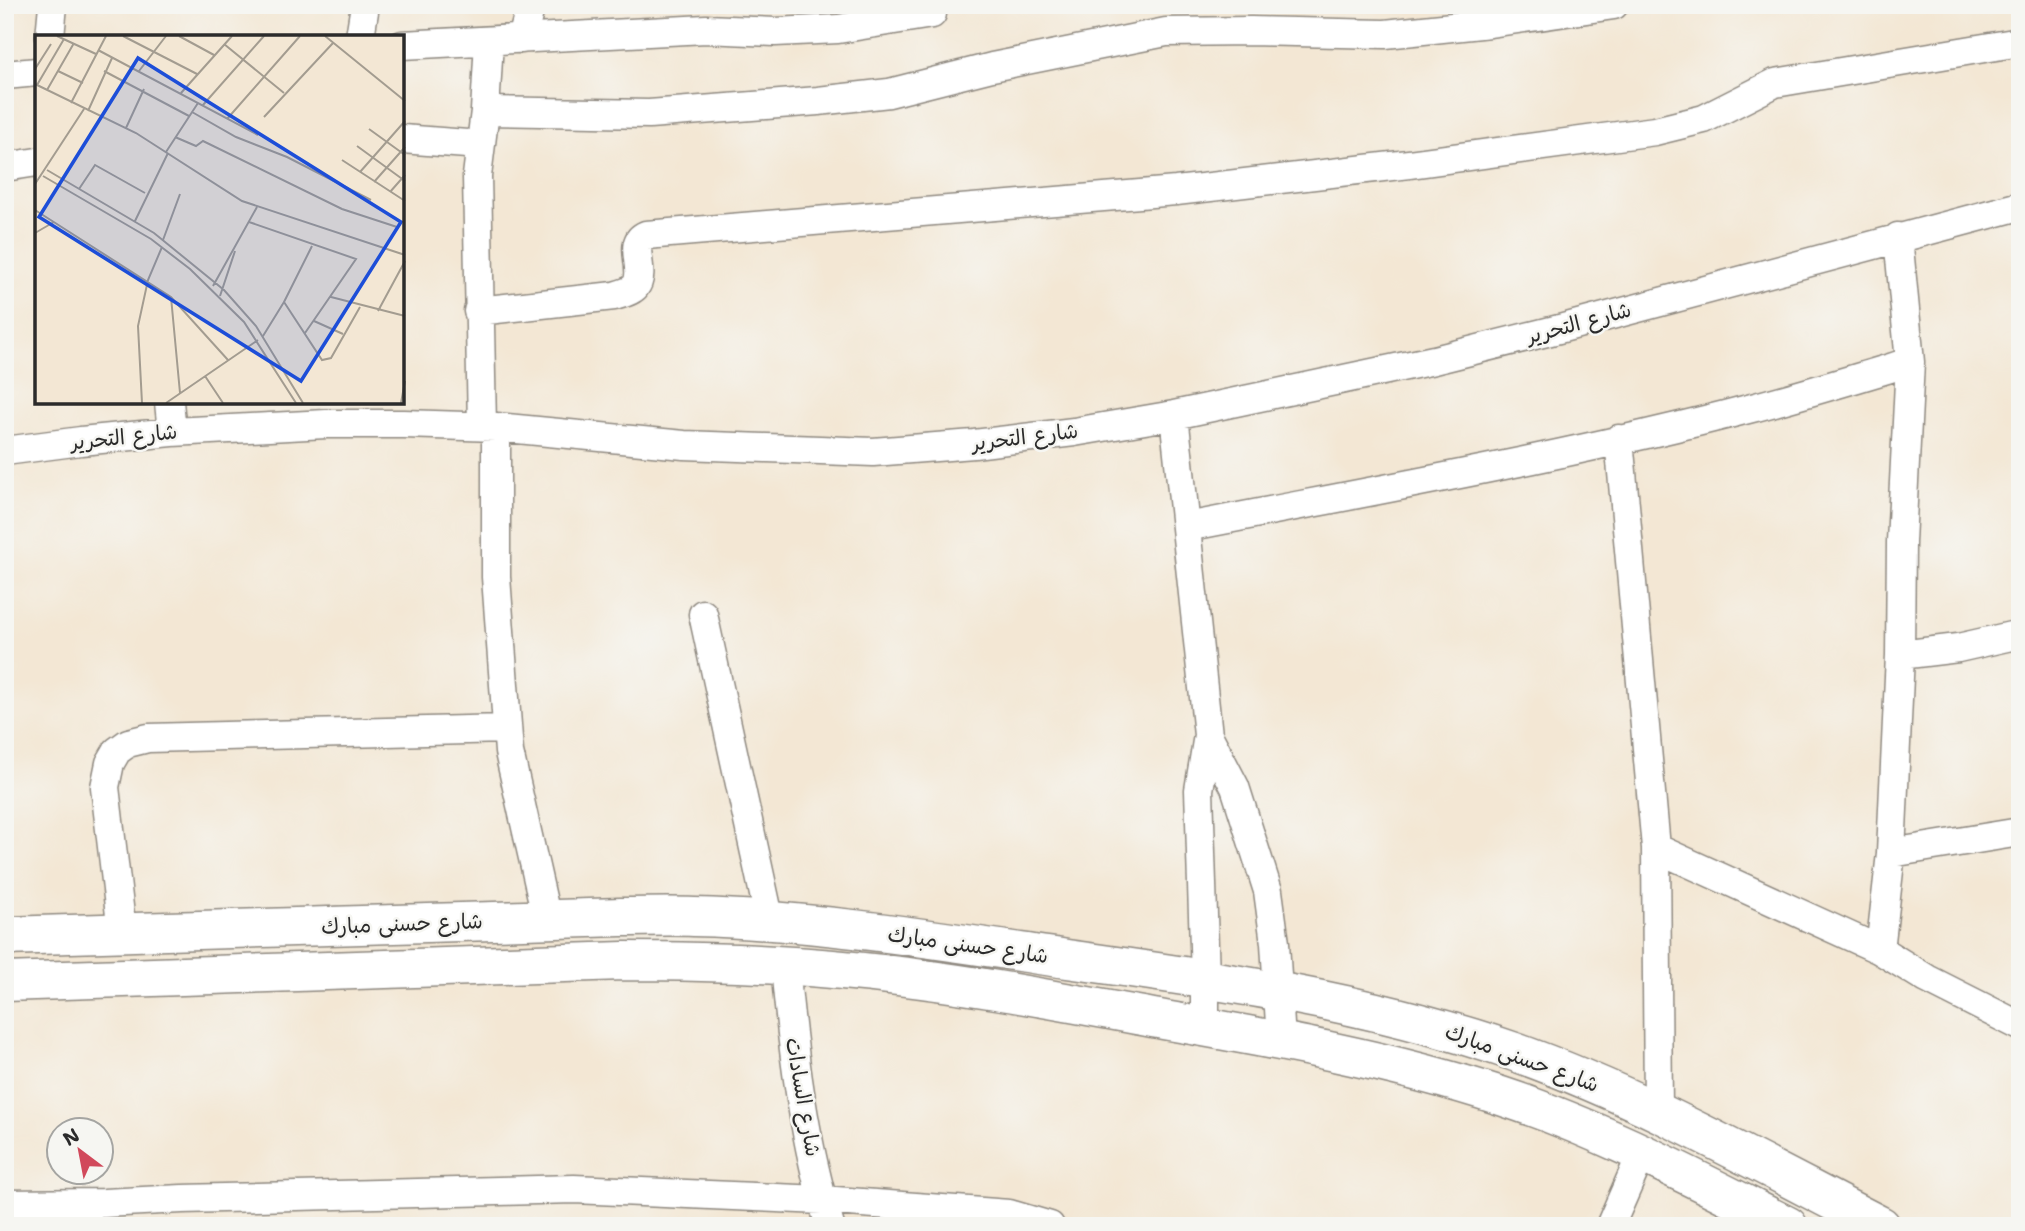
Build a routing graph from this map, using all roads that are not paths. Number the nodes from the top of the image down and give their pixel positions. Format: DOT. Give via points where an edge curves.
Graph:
graph roads {
  1 [pos="53,5"];
  2 [pos="365,5"];
  3 [pos="531,5"];
  4 [pos="1614,5"];
  5 [pos="932,14"];
  6 [pos="708,17"];
  7 [pos="50,35"];
  8 [pos="360,35"];
  9 [pos="522,39"];
  10 [pos="489,41"];
  11 [pos="2020,42"];
  12 [pos="404,45"];
  13 [pos="35,72"];
  14 [pos="5,75"];
  15 [pos="485,111"];
  16 [pos="404,139"];
  17 [pos="480,145"];
  18 [pos="35,162"];
  19 [pos="5,167"];
  20 [pos="2020,206"];
  21 [pos="1898,237"];
  22 [pos="478,311"];
  23 [pos="1910,362"];
  24 [pos="169,404"];
  25 [pos="1174,415"];
  26 [pos="489,426"];
  27 [pos="172,432"];
  28 [pos="1619,439"];
  29 [pos="5,451"];
  30 [pos="1187,527"];
  31 [pos="703,614"];
  32 [pos="2020,634"];
  33 [pos="1900,655"];
  34 [pos="507,729"];
  35 [pos="1208,735"];
  36 [pos="2020,832"];
  37 [pos="1656,848"];
  38 [pos="1891,853"];
  39 [pos="547,920"];
  40 [pos="770,922"];
  41 [pos="122,932"];
  42 [pos="5,936"];
  43 [pos="1880,950"];
  44 [pos="785,966"];
  45 [pos="1205,978"];
  46 [pos="5,982"];
  47 [pos="1279,991"];
  48 [pos="2020,1026"];
  49 [pos="1205,1027"];
  50 [pos="1281,1041"];
  51 [pos="1658,1112"];
  52 [pos="1642,1153"];
  53 [pos="5,1204"];
  54 [pos="826,1213"];
  55 [pos="98,1214"];
  56 [pos="1013,1220"];
  57 [pos="1050,1226"];
  58 [pos="1610,1226"];
  59 [pos="1788,1226"];
  60 [pos="1881,1226"];
  1 -- 7 [label="street"];
  2 -- 8 [label="street"];
  3 -- 9 [label="street"];
  4 -- 15 [label="street" via="1385,34 1166,32 889,93 818,101 649,114"];
  5 -- 6 [label="street" via="838,29 775,32"];
  6 -- 9 [label="street"];
  9 -- 10 [label="street"];
  10 -- 12 [label="street"];
  10 -- 15 [label="street"];
  11 -- 22 [label="street" via="1775,83 1704,119 1641,132 1177,191 646,234 637,242 639,280 626,292"];
  13 -- 14 [label="street"];
  15 -- 17 [label="street"];
  16 -- 17 [label="street"];
  17 -- 22 [label="street"];
  18 -- 19 [label="street"];
  20 -- 21 [label="street, شارع التحرير"];
  21 -- 23 [label="street"];
  21 -- 25 [label="street, شارع التحرير" via="1434,360"];
  22 -- 26 [label="street"];
  23 -- 28 [label="street" via="1752,408"];
  23 -- 33 [label="street"];
  24 -- 27 [label="street"];
  25 -- 26 [label="street, شارع التحرير" via="1074,432 873,452 684,445"];
  25 -- 30 [label="street"];
  26 -- 27 [label="street, شارع التحرير" via="326,424"];
  26 -- 34 [label="street"];
  27 -- 29 [label="street, شارع التحرير"];
  28 -- 30 [label="street"];
  28 -- 37 [label="street"];
  30 -- 35 [label="street"];
  31 -- 40 [label="street"];
  32 -- 33 [label="street"];
  33 -- 38 [label="street"];
  34 -- 39 [label="street"];
  34 -- 41 [label="street" via="148,738 128,743 110,763 105,787"];
  35 -- 45 [label="street" via="1199,790"];
  35 -- 47 [label="street" via="1235,787 1268,891"];
  36 -- 38 [label="street"];
  37 -- 43 [label="street"];
  37 -- 51 [label="street"];
  38 -- 43 [label="street"];
  39 -- 40 [label="main road, شارع حسنى مبارك" via="695,917"];
  39 -- 41 [label="main road, شارع حسنى مبارك"];
  40 -- 45 [label="main road, شارع حسنى مبارك" via="938,940"];
  41 -- 42 [label="main road, شارع حسنى مبارك"];
  43 -- 48 [label="street"];
  44 -- 46 [label="main road, شارع حسنى مبارك" via="623,961"];
  44 -- 49 [label="main road, شارع حسنى مبارك" via="851,970 1018,993"];
  44 -- 54 [label="street, شارع السادات" via="805,1124"];
  45 -- 47 [label="main road, شارع حسنى مبارك"];
  45 -- 49 [label="street"];
  47 -- 50 [label="street"];
  47 -- 51 [label="main road, شارع حسنى مبارك" via="1440,1028 1587,1080"];
  49 -- 50 [label="main road, شارع حسنى مبارك"];
  50 -- 52 [label="main road, شارع حسنى مبارك" via="1431,1074 1504,1097"];
  51 -- 60 [label="main road, شارع حسنى مبارك"];
  52 -- 58 [label="street"];
  52 -- 59 [label="main road, شارع حسنى مبارك"];
  53 -- 55 [label="street"];
  54 -- 55 [label="street" via="574,1189 182,1199"];
  54 -- 56 [label="street"];
  56 -- 57 [label="street"];
}
